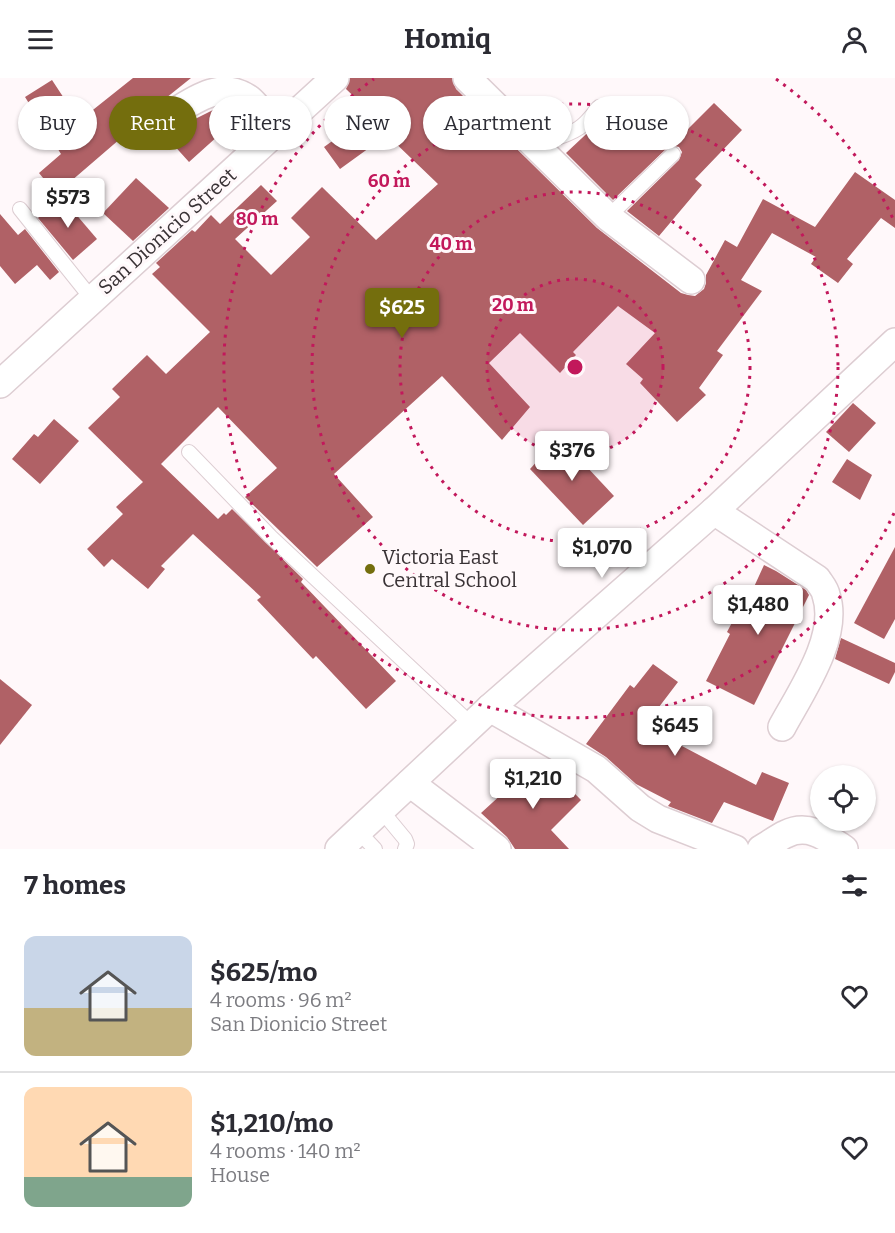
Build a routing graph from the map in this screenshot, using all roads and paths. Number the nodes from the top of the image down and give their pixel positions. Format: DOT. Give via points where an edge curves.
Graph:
graph roads {
  1 [pos="335,78"];
  2 [pos="467,78"];
  3 [pos="244,96"];
  4 [pos="485,96"];
  5 [pos="197,98"];
  6 [pos="312,99"];
  7 [pos="584,124"];
  8 [pos="572,133"];
  9 [pos="257,150"];
  10 [pos="539,150"];
  11 [pos="673,154"];
  12 [pos="20,209"];
  13 [pos="608,217"];
  14 [pos="691,280"];
  15 [pos="92,299"];
  16 [pos="895,342"];
  17 [pos="0,384"];
  18 [pos="189,452"];
  19 [pos="714,511"];
  20 [pos="481,717"];
  21 [pos="782,728"];
  22 [pos="410,783"];
  23 [pos="381,810"];
  24 [pos="357,843"];
  25 [pos="405,849"];
  26 [pos="497,849"];
  27 [pos="735,849"];
  28 [pos="761,849"];
  29 [pos="844,849"];
  1 -- 6 [label="street, San Dionicio Street"];
  2 -- 4 [label="street"];
  3 -- 5 [label="street" via="219,90"];
  7 -- 8 [label="lane"];
  9 -- 15 [label="street, San Dionicio Street"];
  10 -- 13 [label="street"];
  11 -- 13 [label="lane"];
  12 -- 15 [label="lane"];
  13 -- 14 [label="street"];
  15 -- 17 [label="street, San Dionicio Street"];
  16 -- 19 [label="street"];
  18 -- 20 [label="lane" via="271,537"];
  19 -- 20 [label="street"];
  19 -- 21 [label="street" via="817,579 827,595 829,623 823,649"];
  20 -- 22 [label="street"];
  20 -- 27 [label="street" via="596,769 639,808 658,819"];
  22 -- 23 [label="street"];
  22 -- 26 [label="street"];
  23 -- 24 [label="street"];
  23 -- 25 [label="lane" via="405,838"];
  28 -- 29 [label="street" via="798,830 818,832"];
}
